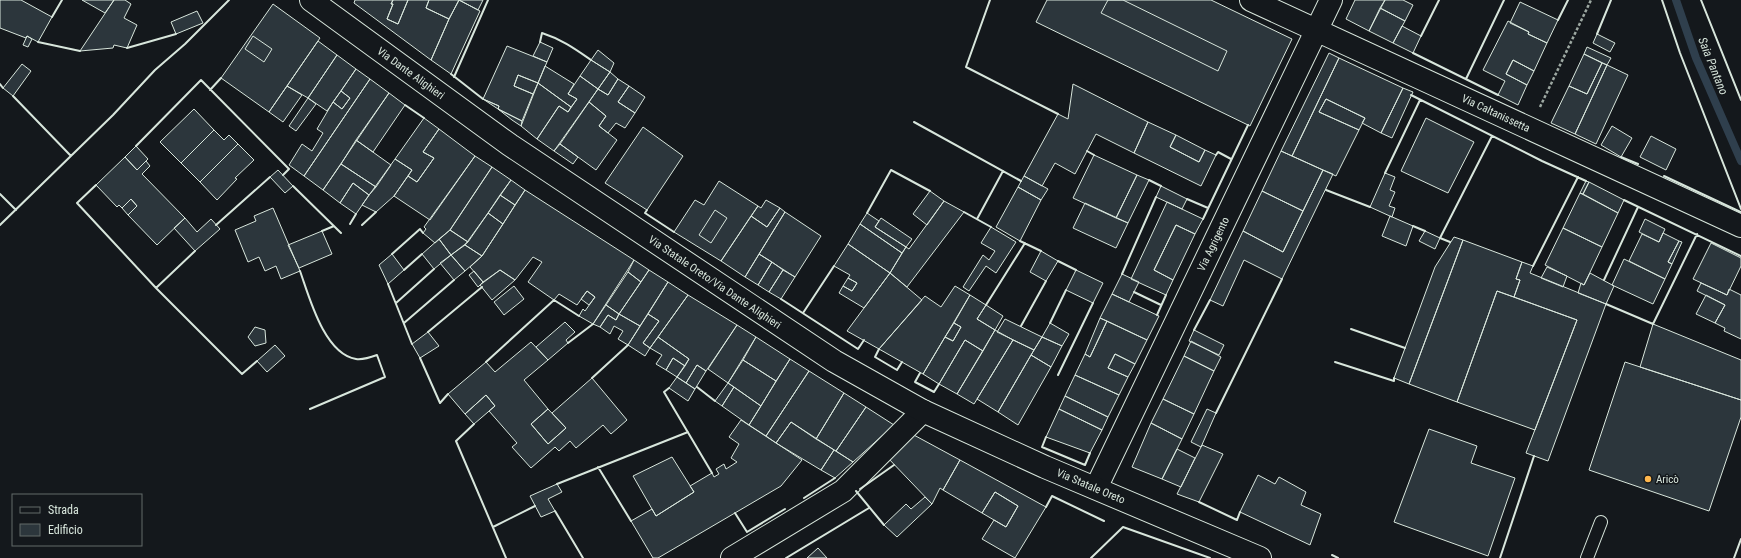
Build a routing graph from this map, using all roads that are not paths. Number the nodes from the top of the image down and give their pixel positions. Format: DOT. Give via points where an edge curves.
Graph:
graph roads {
  1 [pos="311,0"];
  2 [pos="1251,0"];
  3 [pos="1330,0"];
  4 [pos="1316,30"];
  5 [pos="510,145"];
  6 [pos="1741,226"];
  7 [pos="923,412"];
  8 [pos="1096,488"];
  9 [pos="1601,522"];
  10 [pos="732,558"];
  11 [pos="1260,558"];
  12 [pos="1587,558"];
  1 -- 5 [label="street, Via Dante Alighieri"];
  2 -- 4 [label="street, Via Caltanissetta"];
  3 -- 4 [label="street, Via Agrigento"];
  4 -- 6 [label="street, Via Caltanissetta"];
  4 -- 8 [label="street, Via Agrigento"];
  5 -- 7 [label="street, Via Statale Oreto/Via Dante Alighieri" via="834,361"];
  7 -- 8 [label="street, Via Statale Oreto"];
  7 -- 10 [label="street" via="843,490"];
  8 -- 11 [label="street, Via Statale Oreto"];
  9 -- 12 [label="lane"];
}
